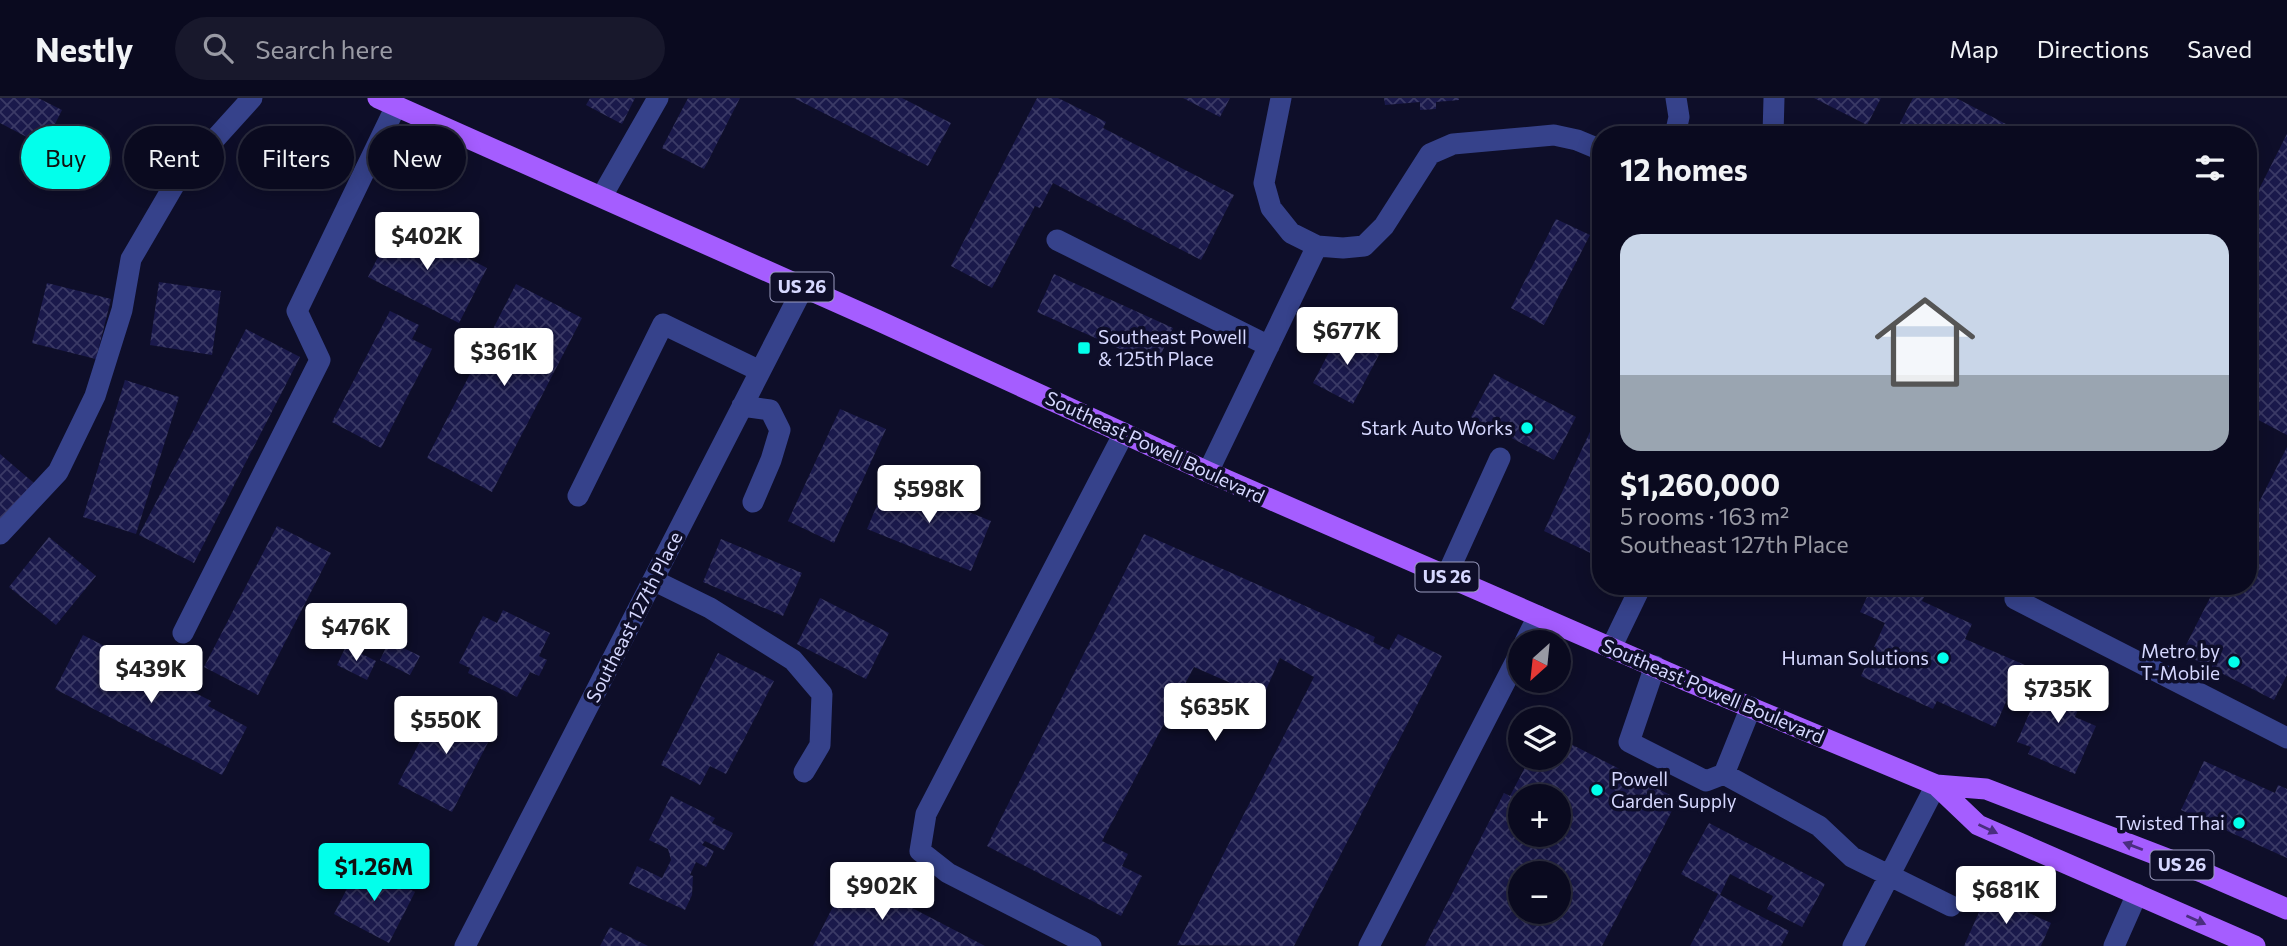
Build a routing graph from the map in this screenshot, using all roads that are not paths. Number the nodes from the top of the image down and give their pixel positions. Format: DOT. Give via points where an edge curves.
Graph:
graph roads {
  1 [pos="253,98"];
  2 [pos="659,98"];
  3 [pos="1281,98"];
  4 [pos="1676,98"];
  5 [pos="1774,98"];
  6 [pos="387,102"];
  7 [pos="1677,126"];
  8 [pos="1773,126"];
  9 [pos="1592,146"];
  10 [pos="602,197"];
  11 [pos="1057,240"];
  12 [pos="1317,246"];
  13 [pos="803,288"];
  14 [pos="1269,345"];
  15 [pos="760,371"];
  16 [pos="742,406"];
  17 [pos="1124,433"];
  18 [pos="1500,458"];
  19 [pos="1208,472"];
  20 [pos="578,496"];
  21 [pos="753,502"];
  22 [pos="0,534"];
  23 [pos="1446,577"];
  24 [pos="653,580"];
  25 [pos="1637,595"];
  26 [pos="2015,599"];
  27 [pos="1538,616"];
  28 [pos="1531,630"];
  29 [pos="183,633"];
  30 [pos="1611,648"];
  31 [pos="1655,666"];
  32 [pos="1508,675"];
  33 [pos="1751,707"];
  34 [pos="2287,738"];
  35 [pos="804,772"];
  36 [pos="1724,774"];
  37 [pos="1936,785"];
  38 [pos="1889,877"];
  39 [pos="2137,894"];
  40 [pos="1951,906"];
  41 [pos="2287,909"];
  42 [pos="465,946"];
  43 [pos="1091,946"];
  44 [pos="1369,946"];
  45 [pos="1853,946"];
  46 [pos="2114,946"];
  47 [pos="2255,946"];
  1 -- 22 [label="street" via="176,182 131,259 122,310 96,396 58,472"];
  2 -- 10 [label="street"];
  3 -- 12 [label="street" via="1264,183 1271,208 1292,233"];
  4 -- 7 [label="street"];
  5 -- 8 [label="street"];
  6 -- 10 [label="main road, Southeast Powell Boulevard / US 26"];
  6 -- 29 [label="street" via="297,311 320,360"];
  9 -- 12 [label="street" via="1554,135 1453,144 1430,154 1384,226 1364,246"];
  10 -- 13 [label="main road, Southeast Powell Boulevard / US 26"];
  11 -- 14 [label="street"];
  12 -- 14 [label="street"];
  13 -- 15 [label="street, Southeast 127th Place"];
  13 -- 17 [label="main road, Southeast Powell Boulevard / US 26"];
  14 -- 19 [label="street"];
  15 -- 16 [label="street, Southeast 127th Place"];
  15 -- 20 [label="street" via="663,324"];
  16 -- 21 [label="street" via="770,410 780,429"];
  16 -- 24 [label="street, Southeast 127th Place"];
  17 -- 19 [label="main road, Southeast Powell Boulevard / US 26"];
  17 -- 43 [label="street" via="926,814 920,851 948,873"];
  18 -- 23 [label="street"];
  19 -- 23 [label="main road, Southeast Powell Boulevard / US 26"];
  23 -- 27 [label="main road, Southeast Powell Boulevard / US 26"];
  24 -- 35 [label="street" via="710,608 793,660 822,694 820,745"];
  24 -- 42 [label="street, Southeast 127th Place"];
  25 -- 30 [label="street"];
  26 -- 34 [label="street"];
  27 -- 28 [label="street"];
  27 -- 30 [label="main road, Southeast Powell Boulevard / US 26"];
  30 -- 31 [label="main road, Southeast Powell Boulevard / US 26"];
  31 -- 33 [label="main road, Southeast Powell Boulevard / US 26"];
  31 -- 36 [label="street" via="1629,742 1706,780"];
  32 -- 44 [label="street"];
  33 -- 36 [label="street"];
  33 -- 37 [label="main road, Southeast Powell Boulevard / US 26"];
  36 -- 38 [label="street" via="1818,826 1852,857"];
  37 -- 38 [label="street"];
  37 -- 39 [label="main road, Southeast Powell Boulevard / US 26, one-way" via="1978,825"];
  41 -- 37 [label="main road, Southeast Powell Boulevard / US 26, one-way" via="1986,789"];
  38 -- 40 [label="street"];
  38 -- 45 [label="street"];
  39 -- 46 [label="street"];
  39 -- 47 [label="main road, Southeast Powell Boulevard / US 26, one-way"];
}
